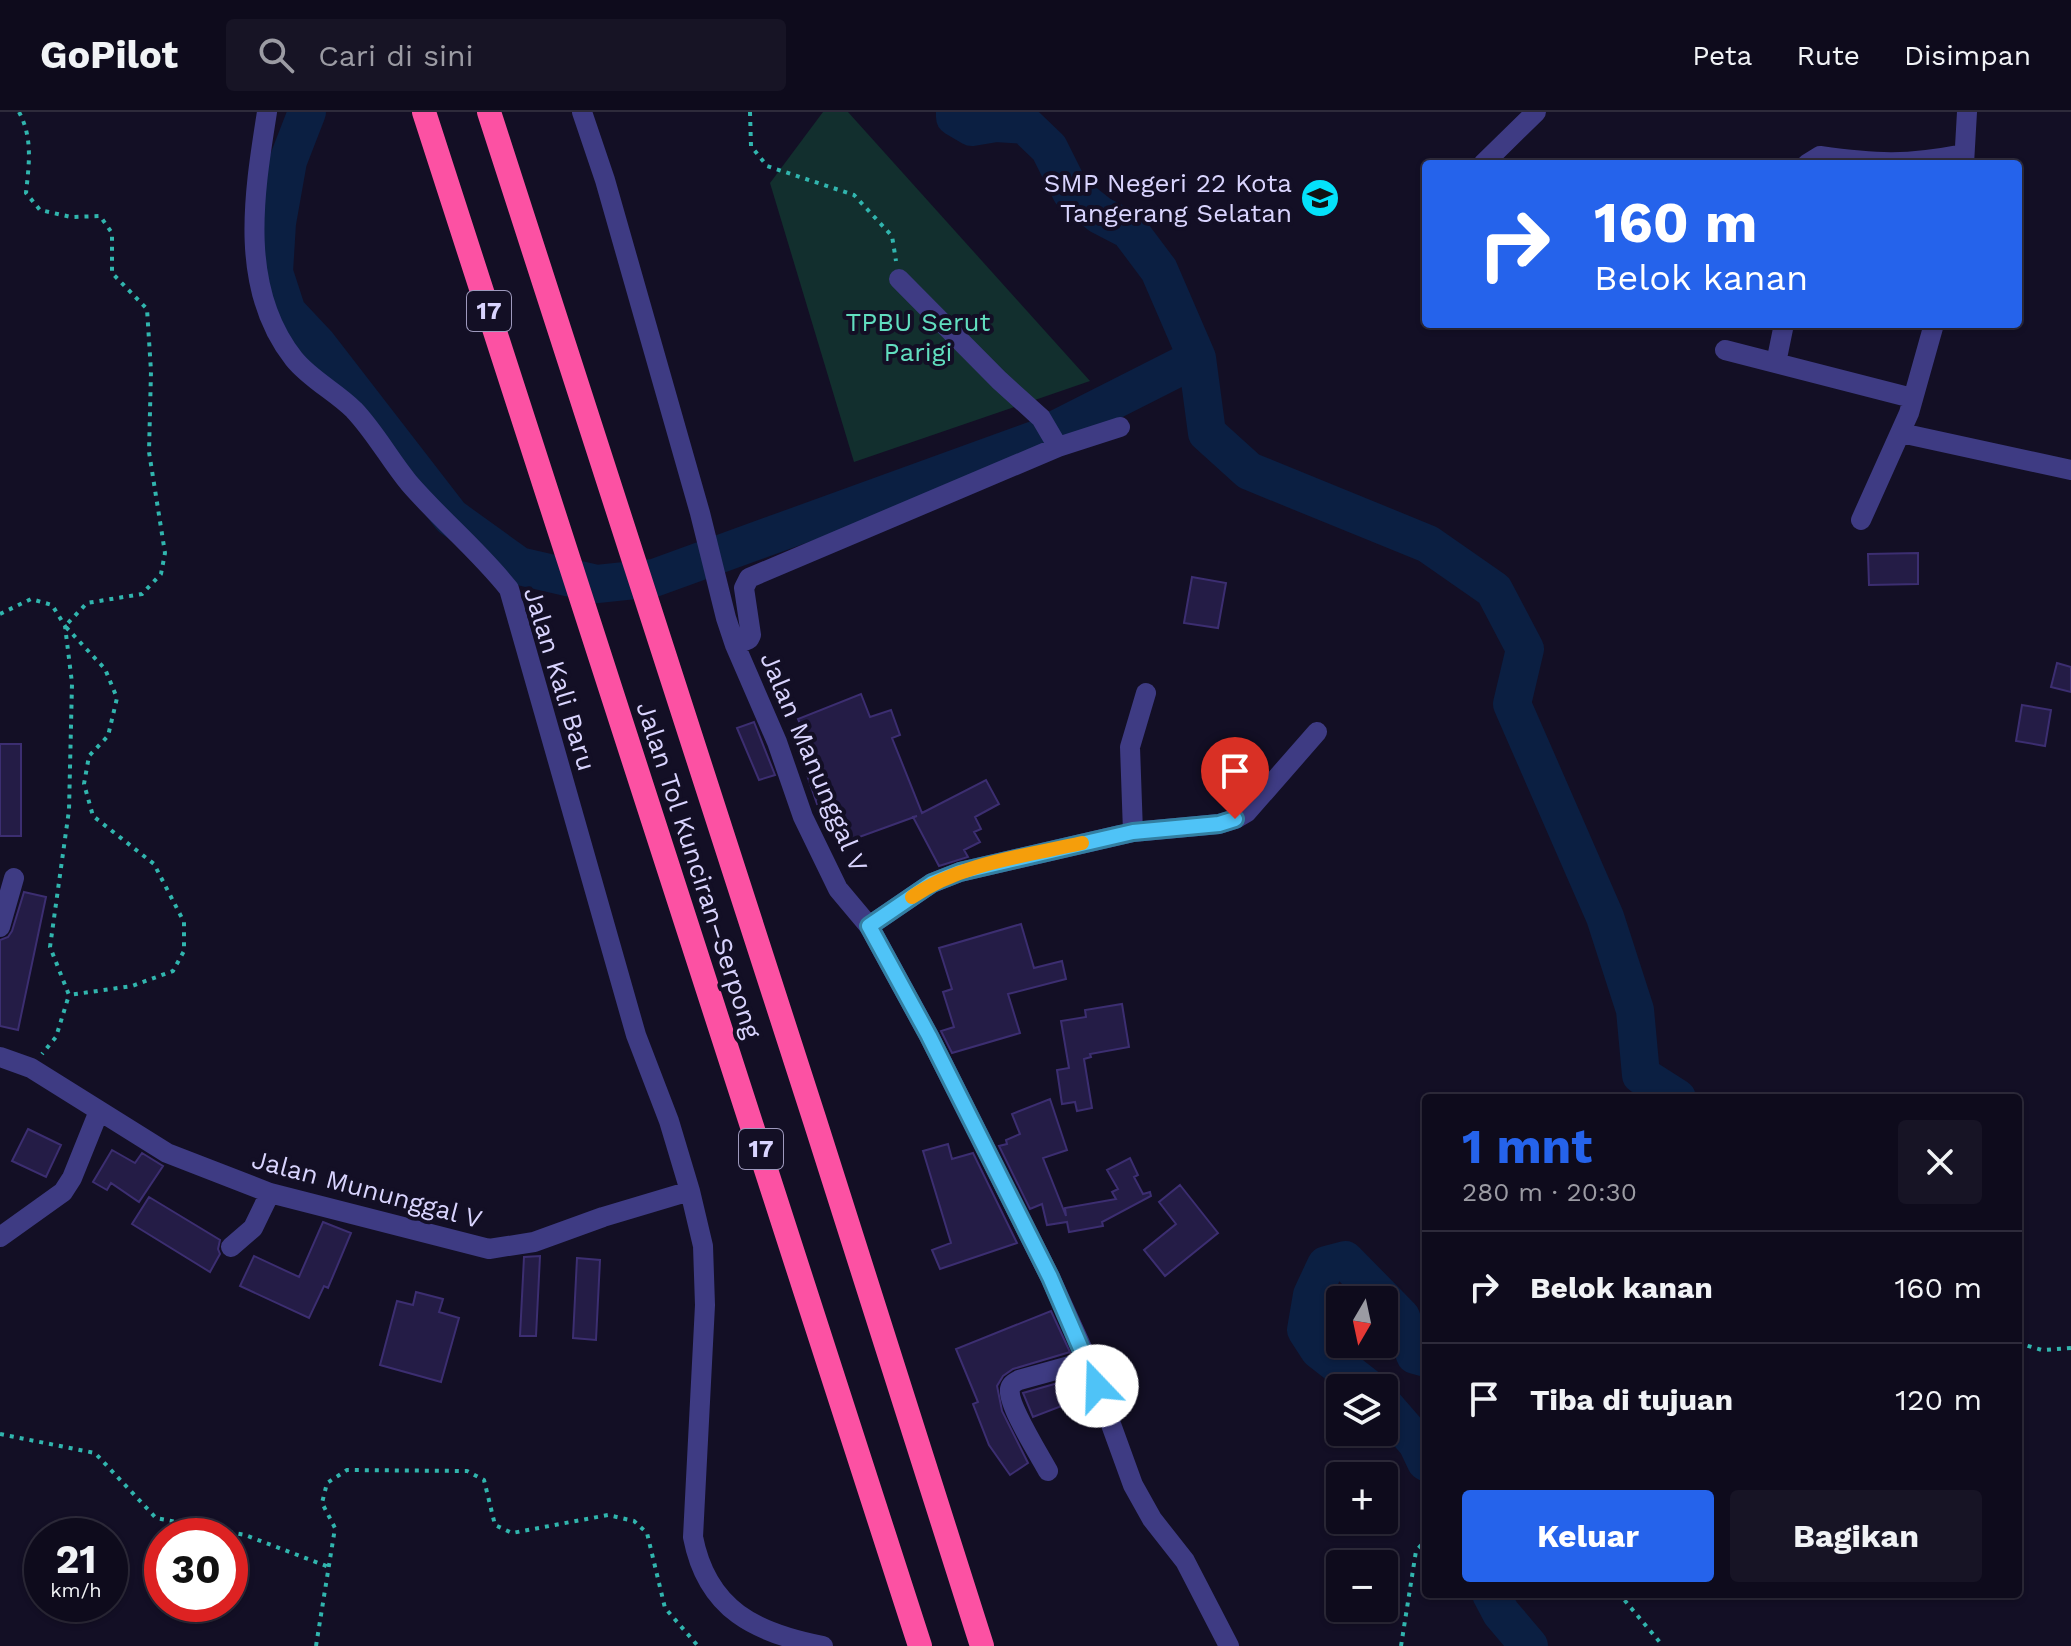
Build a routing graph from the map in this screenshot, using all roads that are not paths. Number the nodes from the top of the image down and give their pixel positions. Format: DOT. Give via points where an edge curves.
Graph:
graph roads {
  1 [pos="267,112"];
  2 [pos="424,112"];
  3 [pos="489,112"];
  4 [pos="582,112"];
  5 [pos="1536,112"];
  6 [pos="1967,112"];
  7 [pos="1964,159"];
  8 [pos="1487,160"];
  9 [pos="1814,160"];
  10 [pos="1846,160"];
  11 [pos="899,279"];
  12 [pos="1783,328"];
  13 [pos="1933,328"];
  14 [pos="1725,350"];
  15 [pos="1776,363"];
  16 [pos="1912,398"];
  17 [pos="1120,427"];
  18 [pos="1901,433"];
  19 [pos="1055,443"];
  20 [pos="2071,470"];
  21 [pos="1861,520"];
  22 [pos="735,645"];
  23 [pos="1146,693"];
  24 [pos="1317,732"];
  25 [pos="1133,832"];
  26 [pos="14,878"];
  27 [pos="869,926"];
  28 [pos="0,927"];
  29 [pos="0,1057"];
  30 [pos="99,1111"];
  31 [pos="690,1191"];
  32 [pos="270,1193"];
  33 [pos="0,1237"];
  34 [pos="231,1247"];
  35 [pos="1088,1361"];
  36 [pos="1048,1471"];
  37 [pos="823,1646"];
  38 [pos="920,1646"];
  39 [pos="982,1646"];
  40 [pos="1229,1646"];
  1 -- 31 [label="street, Jalan Kali Baru" via="254,237 260,287 272,324 295,360 354,410 410,483 509,589 636,1035"];
  2 -- 38 [label="highway, Jalan Tol Kunciran–Serpong / 17"];
  3 -- 39 [label="highway, Jalan Tol Kunciran–Serpong / 17"];
  4 -- 22 [label="street, Jalan Manunggal V"];
  5 -- 8 [label="street"];
  6 -- 7 [label="street"];
  9 -- 10 [label="street"];
  11 -- 19 [label="street" via="1041,418"];
  12 -- 15 [label="street"];
  13 -- 16 [label="street"];
  14 -- 15 [label="street"];
  15 -- 16 [label="street"];
  16 -- 18 [label="street"];
  17 -- 19 [label="street"];
  18 -- 20 [label="street"];
  18 -- 21 [label="street"];
  19 -- 22 [label="street" via="749,578 744,588 751,635"];
  22 -- 27 [label="street, Jalan Manunggal V" via="803,817 838,889"];
  23 -- 25 [label="street" via="1130,747"];
  24 -- 25 [label="street" via="1235,819"];
  25 -- 27 [label="street" via="960,872 932,883"];
  26 -- 28 [label="street"];
  27 -- 35 [label="street, Jalan Manunggal V" via="961,1098"];
  29 -- 30 [label="street, Jalan Mununggal V" via="31,1068"];
  30 -- 32 [label="street, Jalan Mununggal V" via="167,1153"];
  30 -- 33 [label="street" via="63,1192"];
  31 -- 32 [label="street, Jalan Mununggal V" via="534,1242 489,1249"];
  31 -- 37 [label="street" via="703,1246 705,1305 693,1537 697,1559 735,1614 794,1640"];
  32 -- 34 [label="street" via="253,1228"];
  35 -- 36 [label="street" via="1011,1386 1021,1424"];
  35 -- 40 [label="street, Jalan Manunggal V" via="1133,1485 1185,1561"];
}
